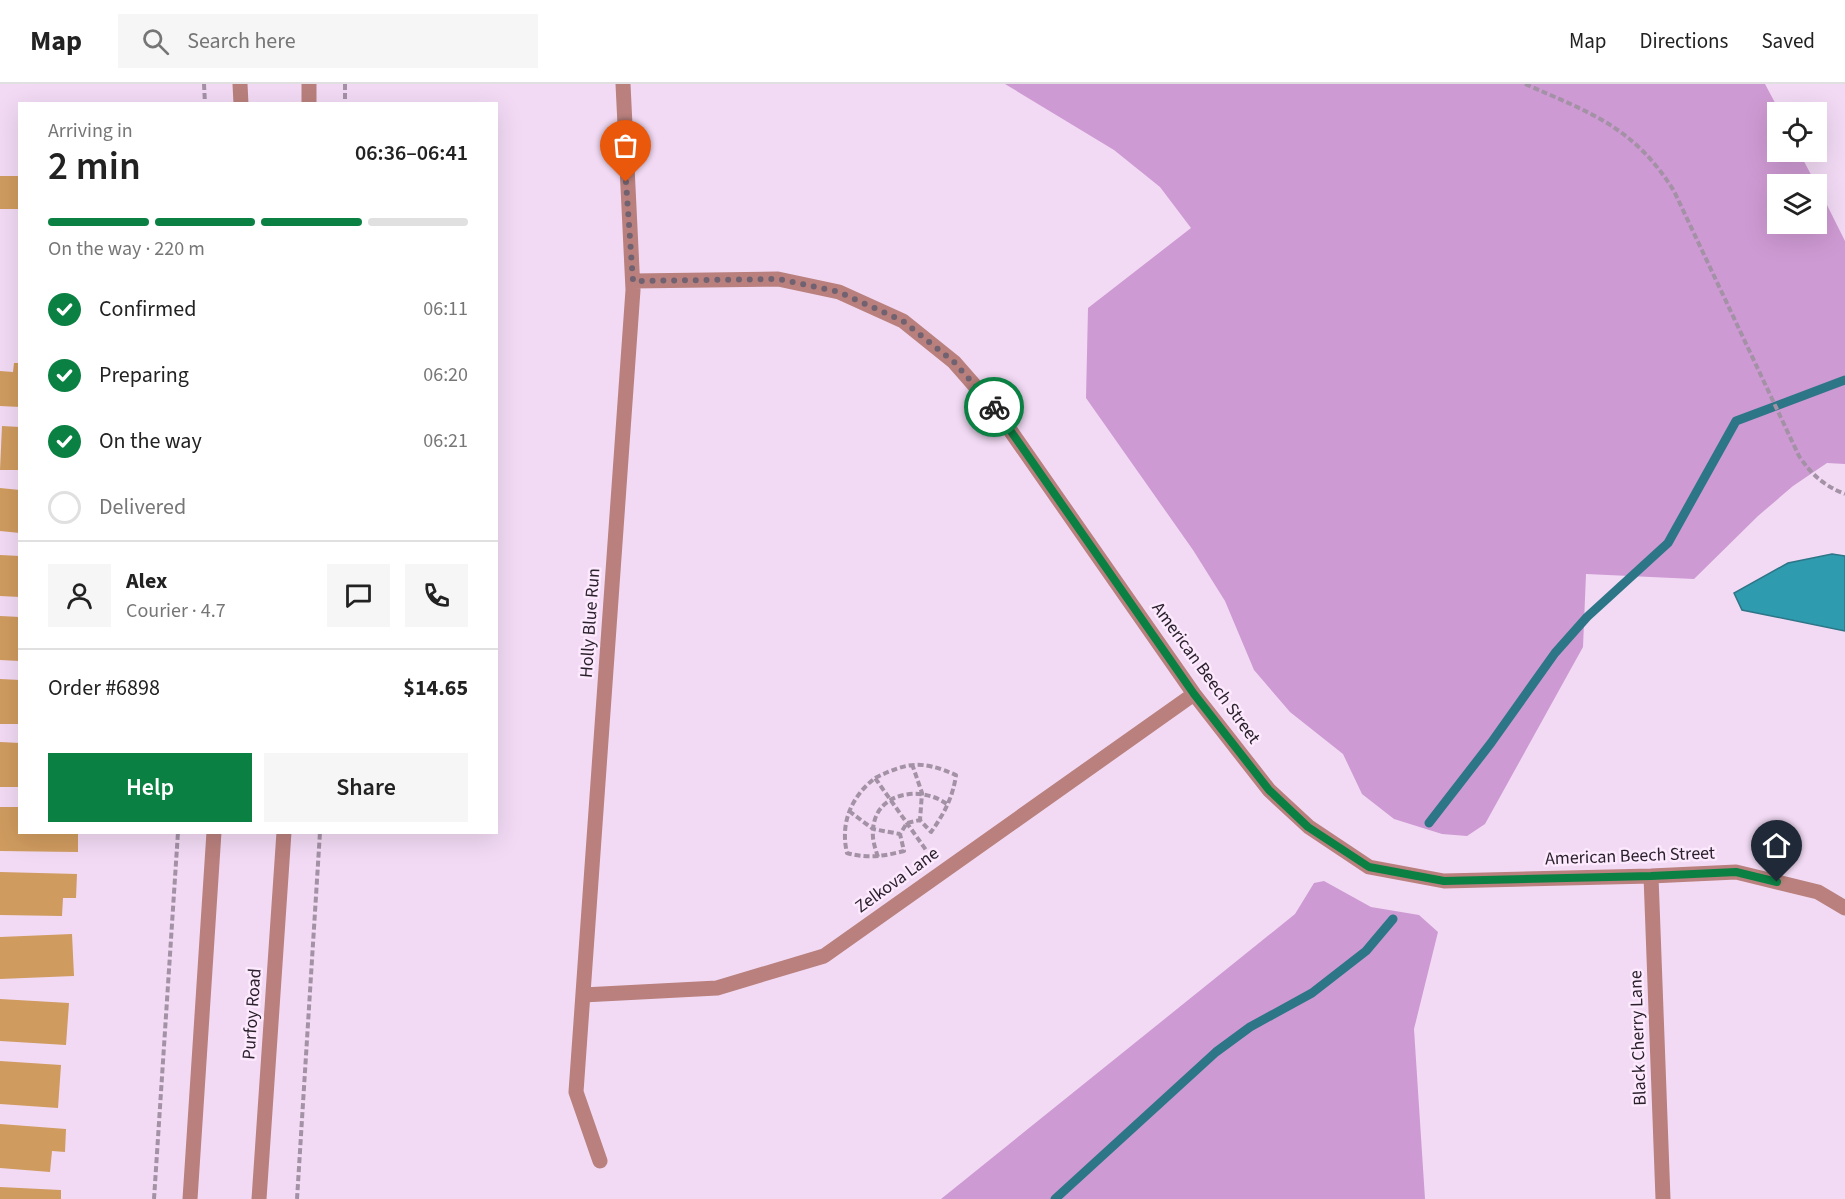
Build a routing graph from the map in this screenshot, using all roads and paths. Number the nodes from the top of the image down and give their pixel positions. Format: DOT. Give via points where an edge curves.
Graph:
graph roads {
  1 [pos="204,84"];
  2 [pos="240,84"];
  3 [pos="309,84"];
  4 [pos="345,84"];
  5 [pos="623,84"];
  6 [pos="1524,84"];
  7 [pos="205,102"];
  8 [pos="241,102"];
  9 [pos="309,102"];
  10 [pos="345,102"];
  11 [pos="633,281"];
  12 [pos="1845,494"];
  13 [pos="1194,694"];
  14 [pos="912,764"];
  15 [pos="875,778"];
  16 [pos="922,793"];
  17 [pos="891,800"];
  18 [pos="948,805"];
  19 [pos="849,811"];
  20 [pos="920,819"];
  21 [pos="907,823"];
  22 [pos="873,829"];
  23 [pos="178,834"];
  24 [pos="214,834"];
  25 [pos="284,834"];
  26 [pos="320,834"];
  27 [pos="900,834"];
  28 [pos="926,850"];
  29 [pos="878,857"];
  30 [pos="1651,876"];
  31 [pos="1845,908"];
  32 [pos="583,995"];
  33 [pos="600,1161"];
  34 [pos="154,1199"];
  35 [pos="190,1199"];
  36 [pos="259,1199"];
  37 [pos="297,1199"];
  38 [pos="1663,1199"];
  1 -- 7 [label="path"];
  2 -- 8 [label="street"];
  3 -- 9 [label="street"];
  4 -- 10 [label="path"];
  5 -- 11 [label="street, Holly Blue Run"];
  6 -- 12 [label="path" via="1604,119 1644,150 1674,192 1799,456 1816,478"];
  11 -- 13 [label="street, American Beech Street" via="778,279 839,292 903,321 954,362 996,410"];
  11 -- 32 [label="street, Holly Blue Run"];
  13 -- 30 [label="street, American Beech Street" via="1269,790 1308,827 1369,867 1444,881"];
  13 -- 32 [label="street, Zelkova Lane" via="824,956 717,988"];
  14 -- 15 [label="path"];
  14 -- 16 [label="path"];
  14 -- 18 [label="path" via="934,766 956,775"];
  15 -- 17 [label="path"];
  15 -- 19 [label="path" via="856,795"];
  16 -- 17 [label="path"];
  16 -- 18 [label="path"];
  16 -- 20 [label="path"];
  17 -- 21 [label="path"];
  17 -- 22 [label="path" via="876,817"];
  18 -- 20 [label="path" via="932,832"];
  19 -- 22 [label="path"];
  19 -- 29 [label="path" via="844,826 847,853 862,858"];
  20 -- 21 [label="path"];
  21 -- 27 [label="path"];
  21 -- 28 [label="path"];
  22 -- 27 [label="path"];
  22 -- 29 [label="path"];
  23 -- 34 [label="path"];
  24 -- 35 [label="street"];
  25 -- 36 [label="street, Purfoy Road"];
  26 -- 37 [label="path"];
  27 -- 29 [label="path" via="904,851"];
  30 -- 31 [label="street, American Beech Street" via="1736,872 1818,892"];
  30 -- 38 [label="street, Black Cherry Lane"];
  32 -- 33 [label="street, Holly Blue Run" via="576,1092"];
}
